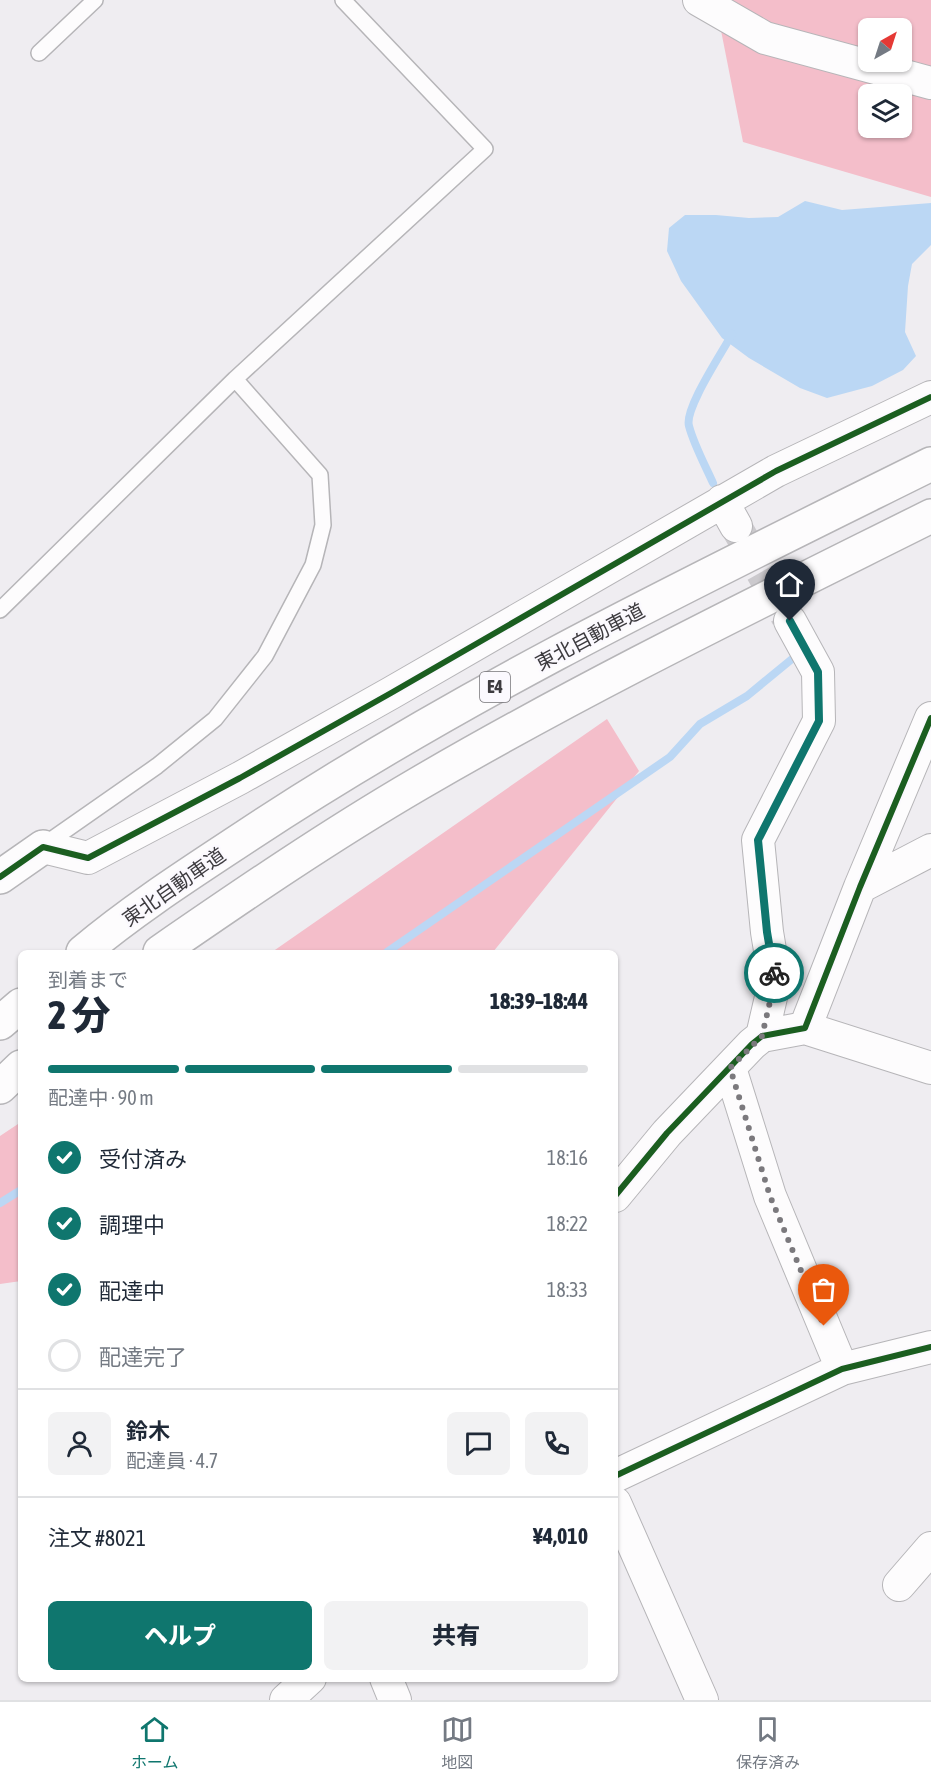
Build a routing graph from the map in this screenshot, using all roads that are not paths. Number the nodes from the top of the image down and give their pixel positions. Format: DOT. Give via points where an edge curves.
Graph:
graph roads {
  1 [pos="95,0"];
  2 [pos="344,0"];
  3 [pos="699,0"];
  4 [pos="39,53"];
  5 [pos="931,83"];
  6 [pos="235,379"];
  7 [pos="931,397"];
  8 [pos="931,464"];
  9 [pos="931,516"];
  10 [pos="0,610"];
  11 [pos="790,621"];
  12 [pos="931,718"];
  13 [pos="43,846"];
  14 [pos="931,850"];
  15 [pos="0,877"];
  16 [pos="860,887"];
  17 [pos="86,950"];
  18 [pos="163,950"];
  19 [pos="18,1008"];
  20 [pos="0,1023"];
  21 [pos="805,1028"];
  22 [pos="762,1036"];
  23 [pos="730,1068"];
  24 [pos="931,1068"];
  25 [pos="18,1070"];
  26 [pos="0,1087"];
  27 [pos="618,1192"];
  28 [pos="931,1348"];
  29 [pos="842,1369"];
  30 [pos="618,1475"];
  31 [pos="618,1510"];
  32 [pos="931,1548"];
  33 [pos="900,1585"];
  34 [pos="306,1682"];
  35 [pos="388,1682"];
  36 [pos="286,1700"];
  37 [pos="395,1700"];
  38 [pos="702,1700"];
  1 -- 4 [label="lane"];
  2 -- 6 [label="lane" via="485,149"];
  3 -- 5 [label="street" via="765,38"];
  6 -- 10 [label="lane"];
  6 -- 13 [label="lane" via="320,475 322,525 313,565 265,656 215,719 157,766"];
  7 -- 13 [label="street" via="776,471 729,514 88,858"];
  8 -- 17 [label="main road, 東北自動車道 / E4" via="682,588 392,744 185,877"];
  9 -- 18 [label="main road, E4" via="717,623 417,784"];
  11 -- 22 [label="street" via="818,672 819,721 758,840 775,980"];
  12 -- 16 [label="street"];
  13 -- 15 [label="main road"];
  14 -- 16 [label="street"];
  16 -- 21 [label="street"];
  19 -- 20 [label="main road"];
  21 -- 22 [label="street"];
  21 -- 24 [label="street"];
  22 -- 23 [label="street"];
  23 -- 27 [label="street"];
  23 -- 29 [label="street" via="770,1196"];
  25 -- 26 [label="main road"];
  28 -- 29 [label="street"];
  29 -- 30 [label="street"];
  31 -- 38 [label="street"];
  32 -- 33 [label="street"];
  34 -- 36 [label="street"];
  35 -- 37 [label="street"];
}
